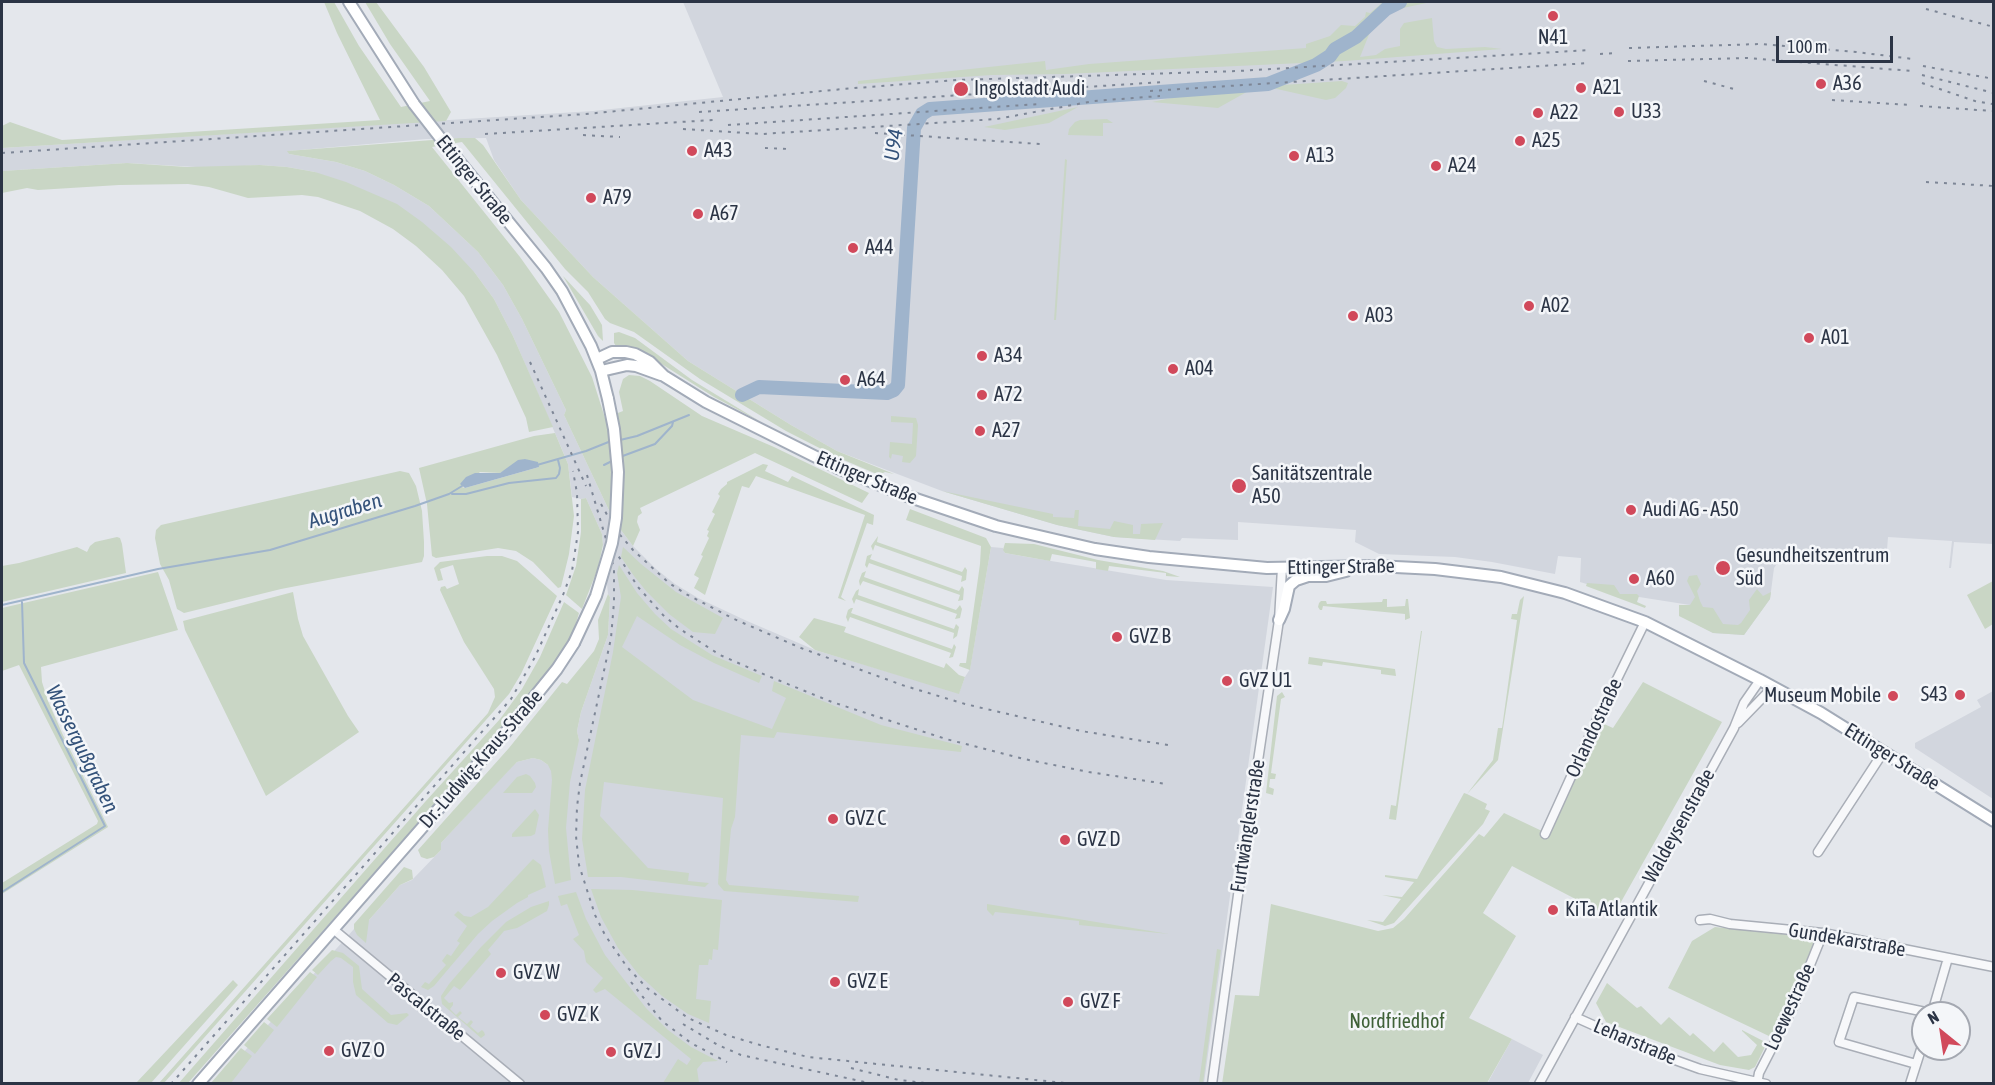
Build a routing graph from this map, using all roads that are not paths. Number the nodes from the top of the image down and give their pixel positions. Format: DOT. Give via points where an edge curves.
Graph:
graph roads {
  1 [pos="349,2"];
  2 [pos="597,359"];
  3 [pos="601,371"];
  4 [pos="664,376"];
  5 [pos="1357,567"];
  6 [pos="1282,568"];
  7 [pos="1279,620"];
  8 [pos="1645,622"];
  9 [pos="1760,680"];
  10 [pos="1773,687"];
  11 [pos="1734,728"];
  12 [pos="1884,752"];
  13 [pos="1994,821"];
  14 [pos="1545,834"];
  15 [pos="1818,852"];
  16 [pos="1700,920"];
  17 [pos="333,929"];
  18 [pos="1823,933"];
  19 [pos="1948,958"];
  20 [pos="1994,967"];
  21 [pos="1935,1001"];
  22 [pos="1911,1009"];
  23 [pos="1575,1017"];
  24 [pos="1917,1061"];
  25 [pos="1916,1064"];
  26 [pos="198,1083"];
  27 [pos="520,1083"];
  28 [pos="1212,1083"];
  29 [pos="1539,1083"];
  30 [pos="1760,1083"];
  31 [pos="1910,1083"];
  1 -- 2 [label="main road, Ettinger Straße, bridge" via="414,104 546,268 576,315"];
  2 -- 3 [label="main road, Ettinger Straße"];
  2 -- 4 [label="main road, Ettinger Straße" via="612,351 626,352 650,362"];
  3 -- 4 [label="main road, Ettinger Straße" via="627,365"];
  3 -- 17 [label="main road, Dr.-Ludwig-Kraus-Straße, bridge" via="614,429 618,472 616,518 596,596 574,643 511,726"];
  4 -- 6 [label="main road, Ettinger Straße" via="745,423 838,468 973,519 1121,553"];
  5 -- 6 [label="main road, Ettinger Straße"];
  5 -- 7 [label="main road" via="1296,580 1289,586"];
  5 -- 8 [label="main road, Ettinger Straße" via="1407,567 1501,577 1565,593"];
  6 -- 7 [label="street, Furtwänglerstraße"];
  7 -- 28 [label="street, Furtwänglerstraße"];
  8 -- 9 [label="main road, Ettinger Straße"];
  8 -- 14 [label="street, Orlandostraße"];
  9 -- 10 [label="main road, Ettinger Straße"];
  9 -- 11 [label="street, Waldeysenstraße" via="1744,703"];
  10 -- 11 [label="street, Waldeysenstraße"];
  10 -- 12 [label="main road, Ettinger Straße"];
  11 -- 23 [label="street, Waldeysenstraße"];
  12 -- 13 [label="main road, Ettinger Straße"];
  12 -- 15 [label="street"];
  16 -- 18 [label="street, Gundekarstraße"];
  17 -- 26 [label="main road, Dr.-Ludwig-Kraus-Straße"];
  17 -- 27 [label="street, Pascalstraße"];
  18 -- 19 [label="street, Gundekarstraße"];
  18 -- 30 [label="street, Loewestraße" via="1793,1007 1759,1073"];
  19 -- 20 [label="street, Gundekarstraße"];
  19 -- 21 [label="street"];
  22 -- 25 [label="street" via="1854,997 1839,1042"];
  23 -- 29 [label="street, Waldeysenstraße"];
  23 -- 30 [label="street, Leharstraße" via="1700,1069"];
  24 -- 25 [label="street"];
  25 -- 31 [label="street"];
}
